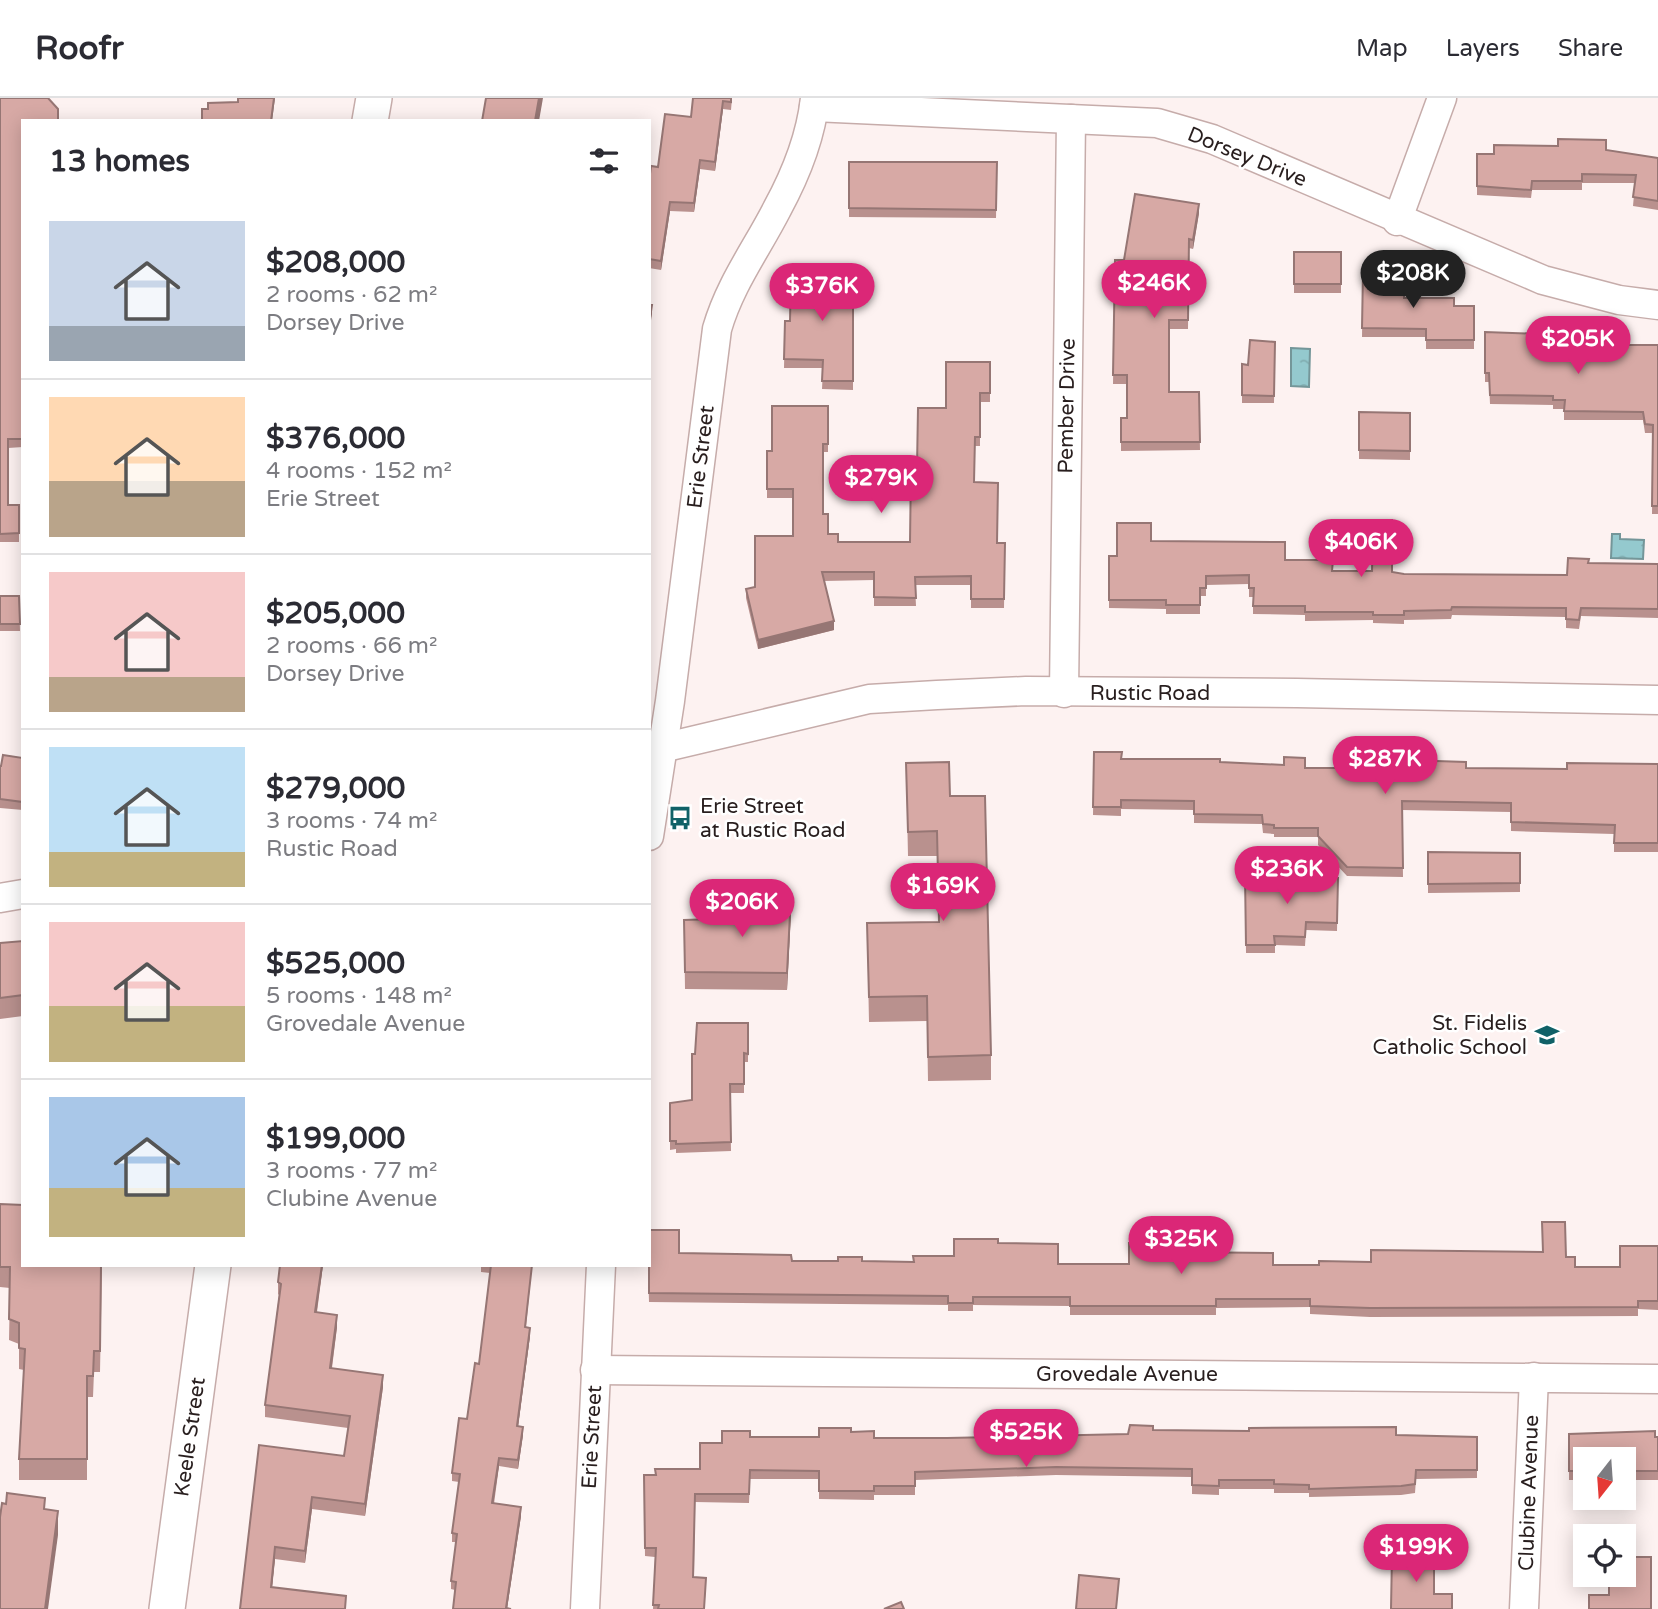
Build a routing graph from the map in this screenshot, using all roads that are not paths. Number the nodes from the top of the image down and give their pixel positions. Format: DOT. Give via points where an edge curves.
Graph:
graph roads {
  1 [pos="374,98"];
  2 [pos="1442,98"];
  3 [pos="815,102"];
  4 [pos="370,119"];
  5 [pos="1071,119"];
  6 [pos="1398,220"];
  7 [pos="1658,305"];
  8 [pos="1064,693"];
  9 [pos="1658,700"];
  10 [pos="656,750"];
  11 [pos="651,817"];
  12 [pos="21,894"];
  13 [pos="0,898"];
  14 [pos="214,1267"];
  15 [pos="601,1267"];
  16 [pos="596,1370"];
  17 [pos="1535,1377"];
  18 [pos="1658,1379"];
  19 [pos="167,1609"];
  20 [pos="585,1609"];
  21 [pos="1524,1609"];
  1 -- 4 [label="main road"];
  2 -- 6 [label="street"];
  3 -- 5 [label="street, Dorsey Drive"];
  3 -- 10 [label="street, Erie Street" via="782,199 726,298 717,329"];
  5 -- 6 [label="street, Dorsey Drive" via="1157,123 1190,133"];
  5 -- 8 [label="street, Pember Drive"];
  6 -- 7 [label="street, Dorsey Drive" via="1543,280"];
  8 -- 9 [label="street, Rustic Road" via="1297,692"];
  8 -- 10 [label="street, Rustic Road" via="869,699"];
  10 -- 11 [label="street, Erie Street"];
  12 -- 13 [label="street"];
  14 -- 19 [label="main road, Keele Street"];
  15 -- 16 [label="street, Erie Street"];
  16 -- 17 [label="street, Grovedale Avenue"];
  16 -- 20 [label="street, Erie Street"];
  17 -- 18 [label="street, Grovedale Avenue"];
  17 -- 21 [label="street, Clubine Avenue"];
}
